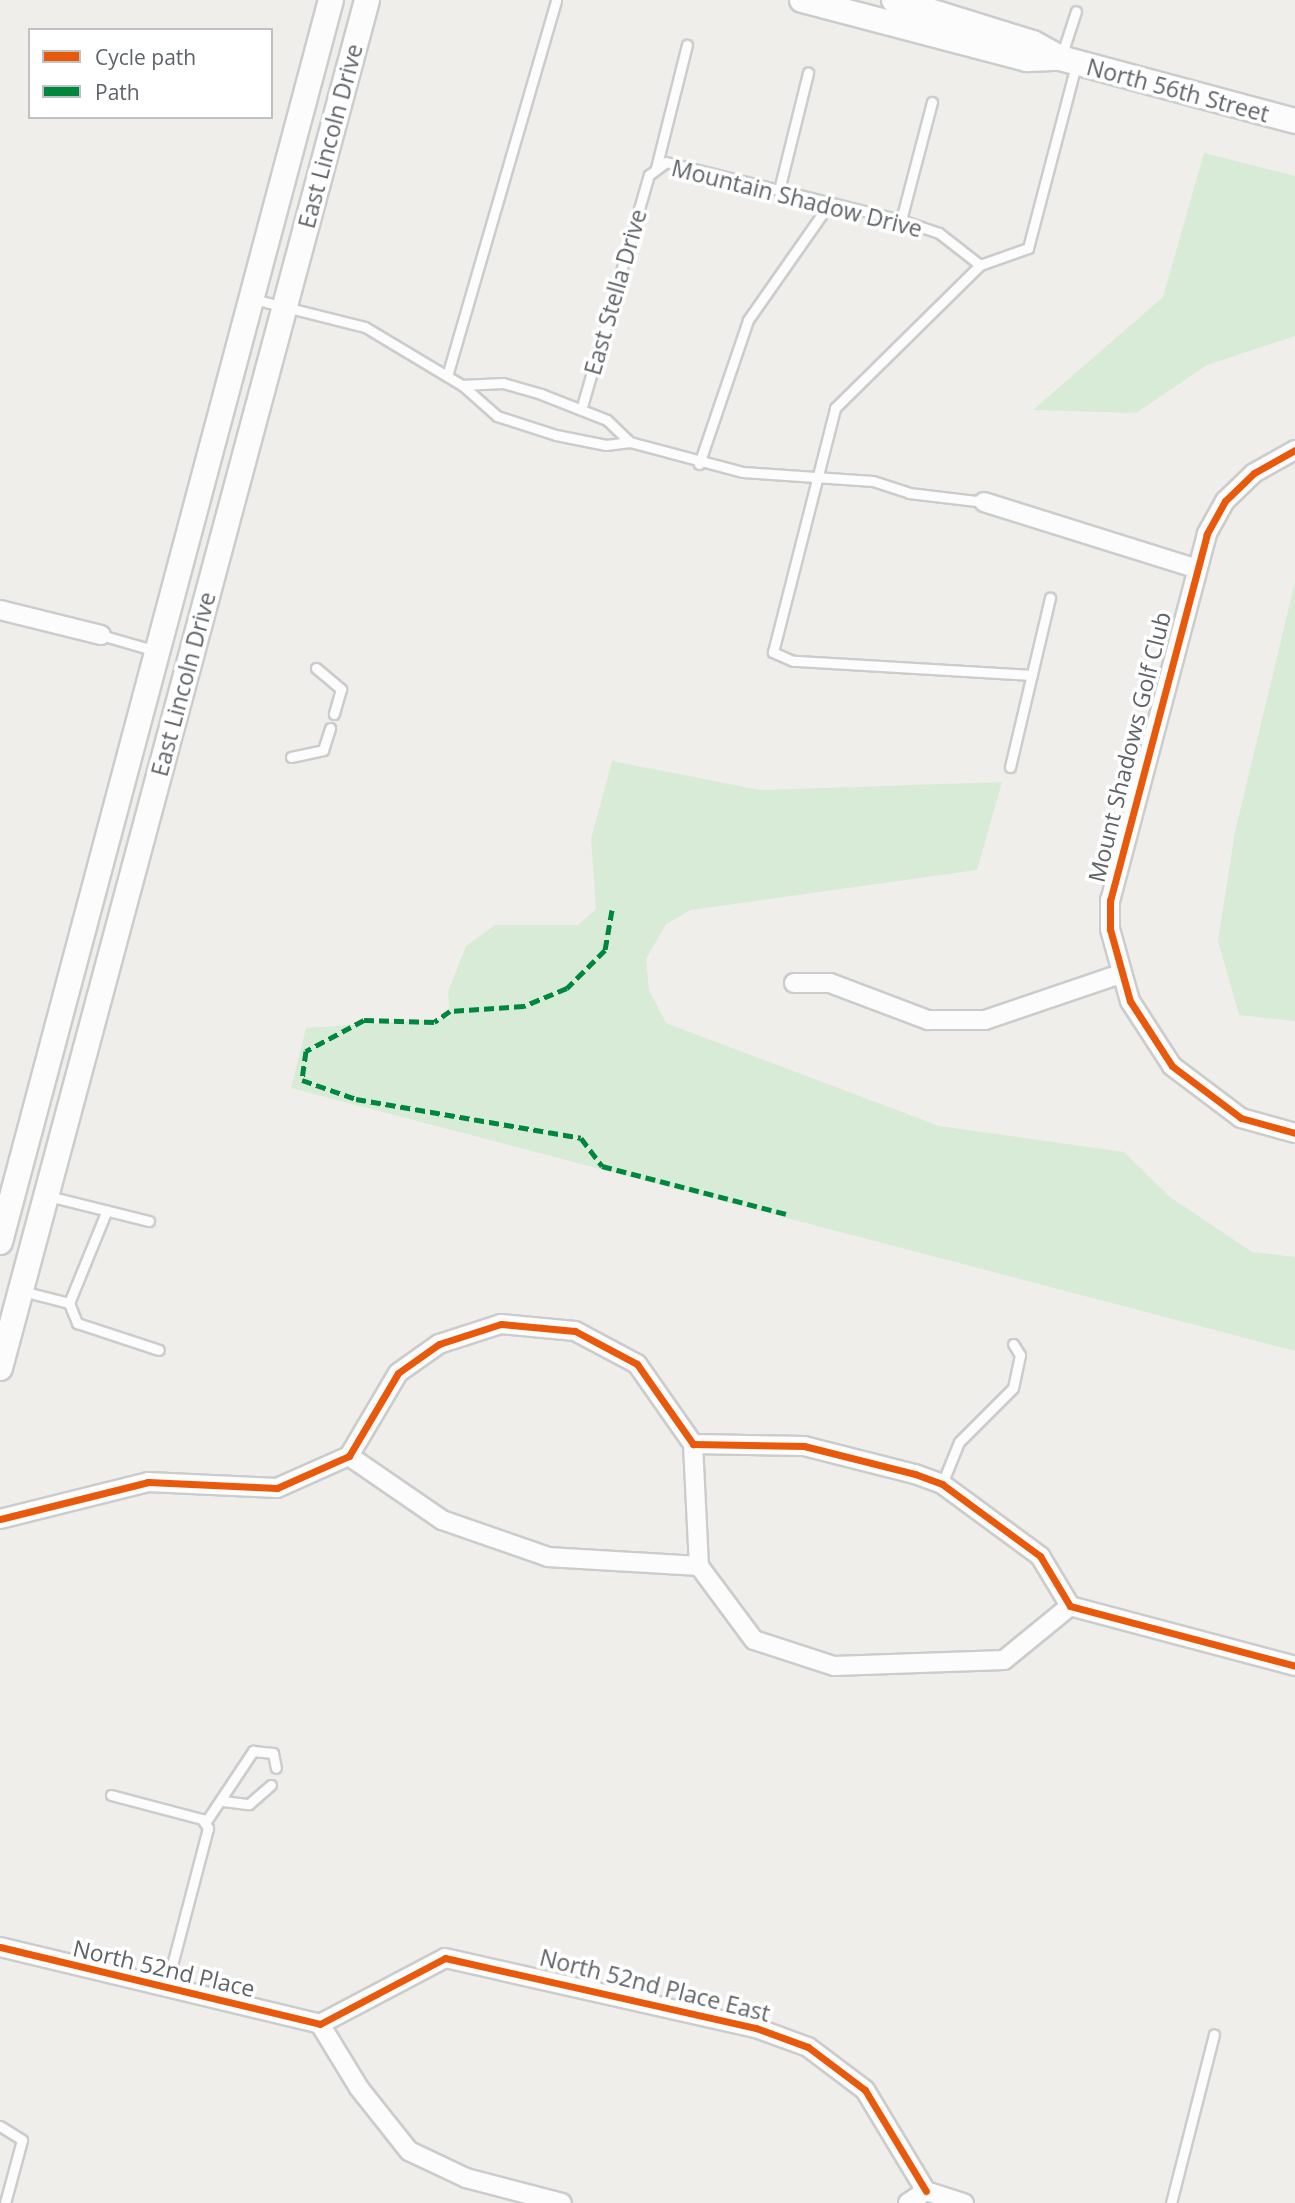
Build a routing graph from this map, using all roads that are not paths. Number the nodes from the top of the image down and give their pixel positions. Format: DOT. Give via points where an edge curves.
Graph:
graph roads {
  1 [pos="331,0"];
  2 [pos="368,0"];
  3 [pos="556,0"];
  4 [pos="802,0"];
  5 [pos="894,0"];
  6 [pos="1076,11"];
  7 [pos="687,45"];
  8 [pos="1068,60"];
  9 [pos="808,73"];
  10 [pos="932,102"];
  11 [pos="1295,121"];
  12 [pos="656,168"];
  13 [pos="649,175"];
  14 [pos="779,190"];
  15 [pos="830,202"];
  16 [pos="901,220"];
  17 [pos="980,265"];
  18 [pos="251,299"];
  19 [pos="283,306"];
  20 [pos="447,376"];
  21 [pos="462,385"];
  22 [pos="581,410"];
  23 [pos="630,442"];
  24 [pos="1295,450"];
  25 [pos="699,464"];
  26 [pos="816,479"];
  27 [pos="984,502"];
  28 [pos="1194,568"];
  29 [pos="1050,598"];
  30 [pos="173,603"];
  31 [pos="0,610"];
  32 [pos="101,635"];
  33 [pos="160,652"];
  34 [pos="316,667"];
  35 [pos="1032,675"];
  36 [pos="334,714"];
  37 [pos="330,728"];
  38 [pos="292,757"];
  39 [pos="162,763"];
  40 [pos="1010,767"];
  41 [pos="1120,974"];
  42 [pos="794,983"];
  43 [pos="32,1121"];
  44 [pos="64,1130"];
  45 [pos="1295,1133"];
  46 [pos="47,1196"];
  47 [pos="107,1210"];
  48 [pos="149,1221"];
  49 [pos="0,1242"];
  50 [pos="21,1291"];
  51 [pos="69,1303"];
  52 [pos="1013,1345"];
  53 [pos="159,1350"];
  54 [pos="0,1368"];
  55 [pos="693,1444"];
  56 [pos="349,1456"];
  57 [pos="942,1484"];
  58 [pos="0,1519"];
  59 [pos="699,1566"];
  60 [pos="1070,1606"];
  61 [pos="1295,1665"];
  62 [pos="276,1768"];
  63 [pos="271,1785"];
  64 [pos="111,1796"];
  65 [pos="223,1801"];
  66 [pos="205,1824"];
  67 [pos="0,1947"];
  68 [pos="166,1988"];
  69 [pos="320,2024"];
  70 [pos="1214,2034"];
  71 [pos="0,2126"];
  72 [pos="926,2191"];
  73 [pos="5,2203"];
  74 [pos="562,2203"];
  75 [pos="908,2203"];
  76 [pos="964,2203"];
  77 [pos="1171,2203"];
  1 -- 18 [label="main road, East Lincoln Drive"];
  2 -- 19 [label="main road, East Lincoln Drive"];
  3 -- 20 [label="lane"];
  4 -- 8 [label="main road, North 56th Street" via="1027,59"];
  5 -- 8 [label="main road, North 56th Street" via="1033,43"];
  6 -- 8 [label="lane"];
  7 -- 12 [label="lane"];
  8 -- 11 [label="main road, North 56th Street"];
  8 -- 17 [label="lane" via="1032,242"];
  9 -- 14 [label="lane"];
  10 -- 16 [label="lane"];
  12 -- 13 [label="lane, Mountain Shadow Drive"];
  12 -- 14 [label="lane, Mountain Shadow Drive" via="666,162"];
  13 -- 22 [label="lane, East Stella Drive"];
  14 -- 15 [label="lane, Mountain Shadow Drive"];
  15 -- 16 [label="lane, Mountain Shadow Drive"];
  15 -- 25 [label="lane" via="748,320"];
  16 -- 17 [label="lane, Mountain Shadow Drive" via="939,233"];
  17 -- 26 [label="lane" via="842,399"];
  18 -- 19 [label="lane"];
  18 -- 30 [label="main road, East Lincoln Drive"];
  19 -- 20 [label="lane" via="365,327"];
  19 -- 39 [label="main road, East Lincoln Drive"];
  20 -- 21 [label="lane"];
  21 -- 22 [label="lane" via="503,383"];
  21 -- 23 [label="lane" via="497,416 606,445"];
  22 -- 23 [label="lane" via="607,419"];
  23 -- 25 [label="lane"];
  24 -- 28 [label="street, Mount Shadows Golf Club" via="1254,473 1225,502"];
  25 -- 26 [label="lane"];
  26 -- 27 [label="lane" via="873,481 909,493"];
  26 -- 35 [label="lane" via="773,652 793,661"];
  27 -- 28 [label="street"];
  28 -- 41 [label="street, Mount Shadows Golf Club" via="1113,878 1110,929"];
  29 -- 35 [label="lane"];
  30 -- 33 [label="main road, East Lincoln Drive"];
  30 -- 39 [label="main road" via="181,630 156,733"];
  31 -- 32 [label="street, East Lincoln Drive"];
  32 -- 33 [label="lane, East Lincoln Drive"];
  33 -- 43 [label="main road, East Lincoln Drive"];
  34 -- 36 [label="lane" via="341,688"];
  35 -- 40 [label="lane"];
  37 -- 38 [label="lane" via="323,750"];
  39 -- 44 [label="main road, East Lincoln Drive"];
  41 -- 42 [label="street" via="985,1020 928,1020 830,984"];
  41 -- 45 [label="street, Mount Shadows Golf Club" via="1149,1036 1196,1089 1241,1118"];
  43 -- 44 [label="main road"];
  43 -- 49 [label="main road, East Lincoln Drive"];
  44 -- 46 [label="main road, East Lincoln Drive"];
  46 -- 47 [label="lane"];
  46 -- 50 [label="main road, East Lincoln Drive"];
  47 -- 48 [label="lane"];
  47 -- 51 [label="lane"];
  50 -- 51 [label="lane"];
  50 -- 54 [label="main road, East Lincoln Drive"];
  51 -- 53 [label="lane" via="77,1322"];
  52 -- 57 [label="lane" via="1020,1355 1013,1388 959,1442"];
  55 -- 56 [label="street" via="637,1364 615,1347 575,1331 501,1324 439,1344 398,1373"];
  55 -- 57 [label="street" via="804,1446"];
  55 -- 59 [label="street"];
  56 -- 58 [label="street" via="277,1488 148,1482"];
  56 -- 59 [label="street" via="442,1520 548,1557"];
  57 -- 60 [label="street" via="1040,1556"];
  59 -- 60 [label="street" via="754,1640 834,1666 1004,1660"];
  60 -- 61 [label="street"];
  62 -- 65 [label="lane" via="272,1753 253,1751"];
  63 -- 65 [label="lane" via="249,1804"];
  64 -- 66 [label="lane"];
  65 -- 66 [label="lane"];
  66 -- 68 [label="lane" via="204,1852"];
  67 -- 68 [label="street, North 52nd Place"];
  68 -- 69 [label="street, North 52nd Place"];
  69 -- 72 [label="street, North 52nd Place East" via="445,1958 756,2028 808,2047 865,2090"];
  69 -- 74 [label="street" via="359,2088 409,2151 466,2178"];
  70 -- 77 [label="lane"];
  71 -- 73 [label="lane" via="22,2140"];
  72 -- 75 [label="street"];
  72 -- 76 [label="street"];
}
